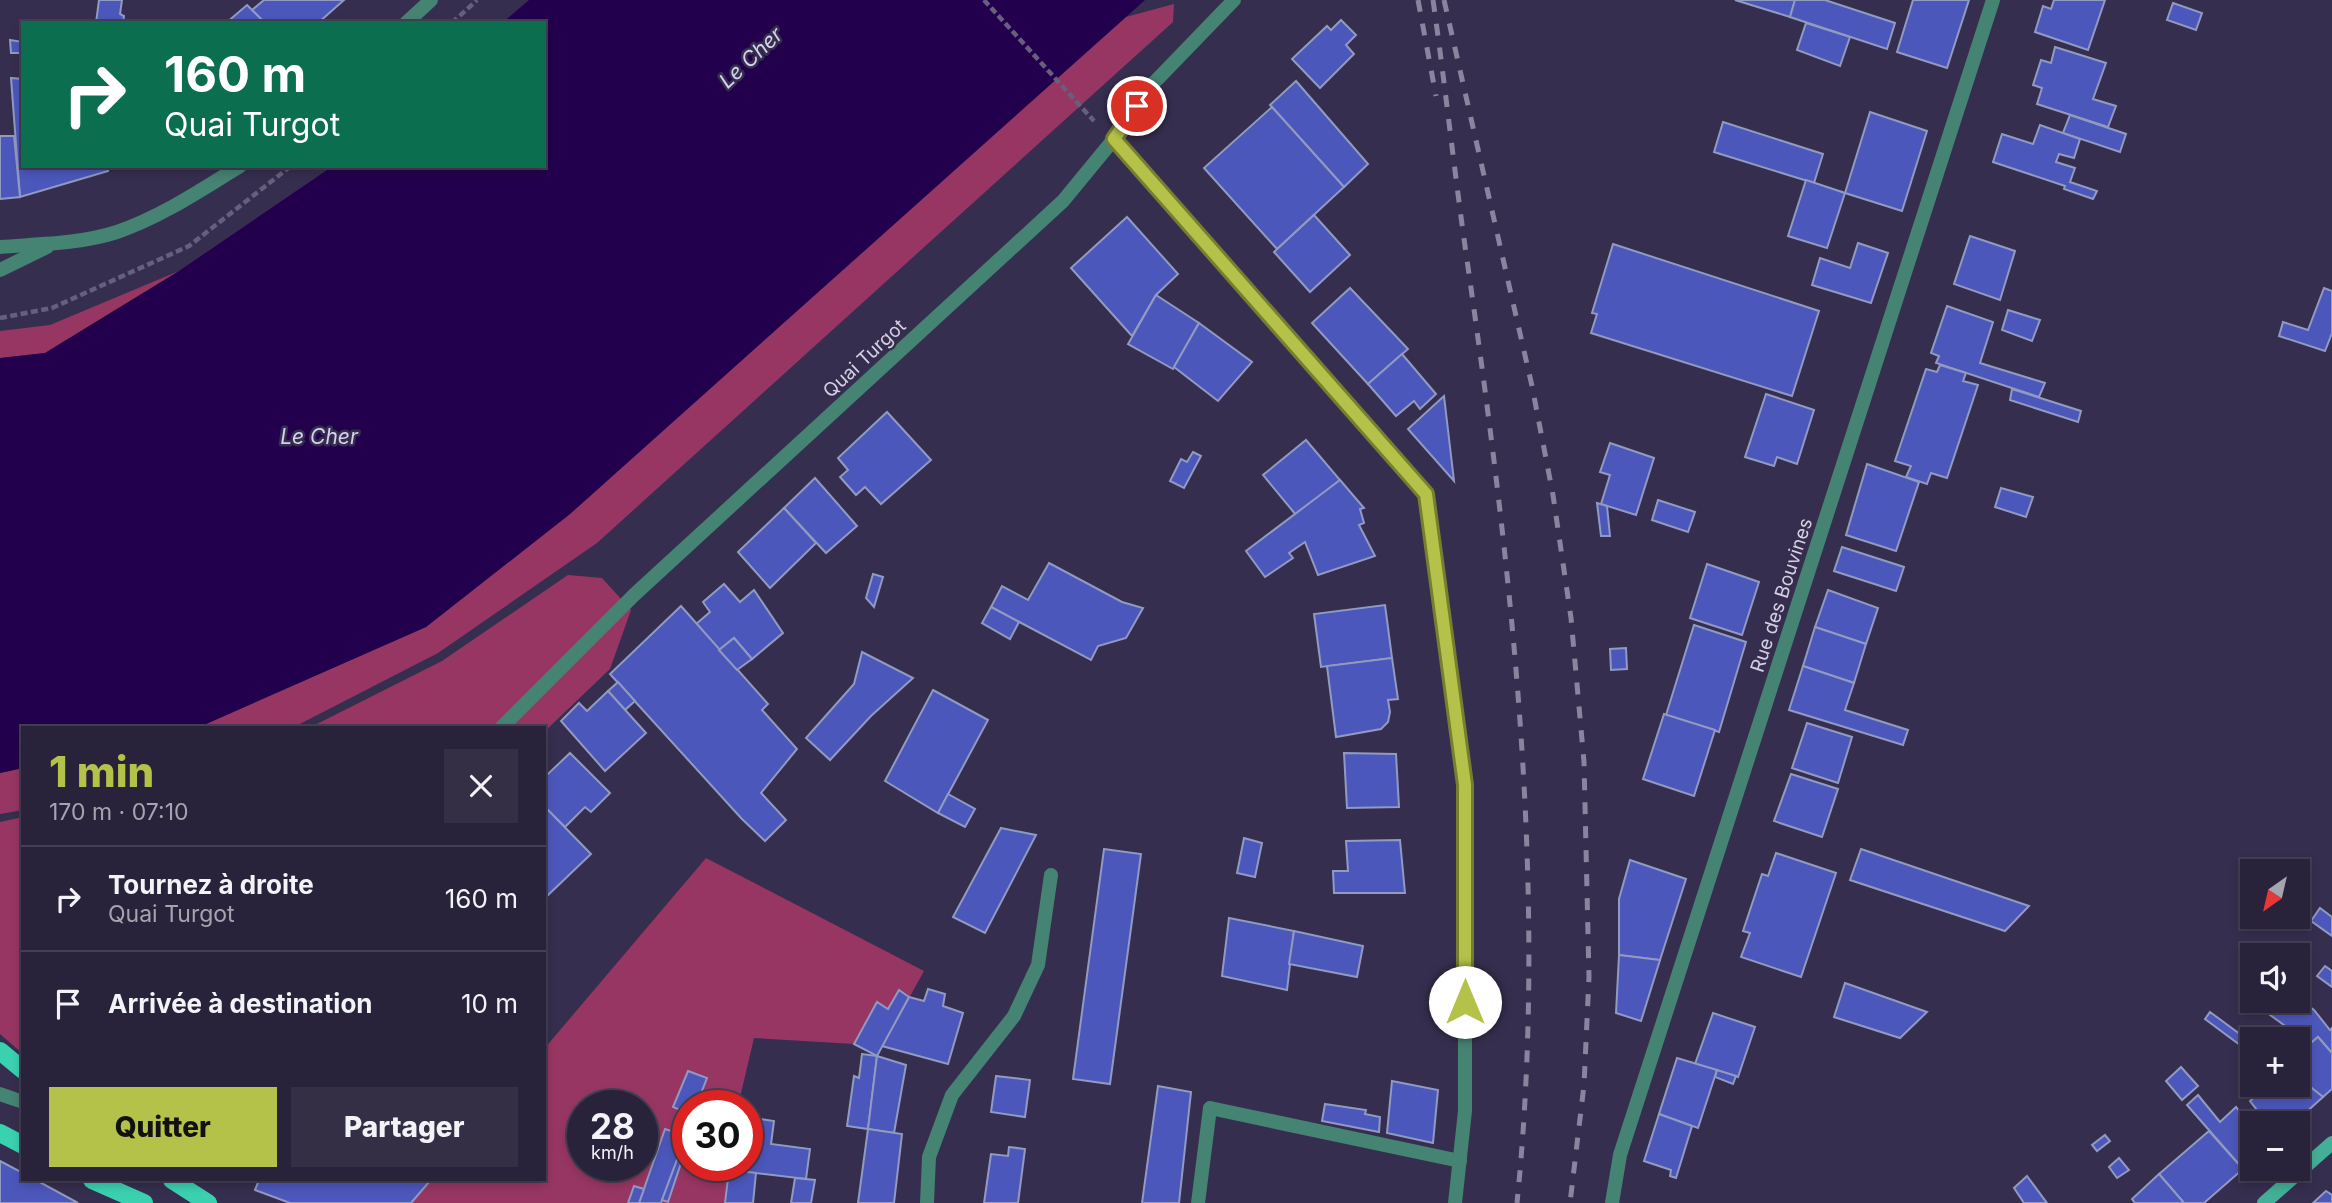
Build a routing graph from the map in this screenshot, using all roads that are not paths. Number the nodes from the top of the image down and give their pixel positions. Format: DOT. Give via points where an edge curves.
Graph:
graph roads {
  1 [pos="431,0"];
  2 [pos="1234,0"];
  3 [pos="1993,0"];
  4 [pos="408,21"];
  5 [pos="1114,139"];
  6 [pos="237,168"];
  7 [pos="54,243"];
  8 [pos="0,247"];
  9 [pos="0,270"];
  10 [pos="503,726"];
  11 [pos="1051,875"];
  12 [pos="0,1051"];
  13 [pos="21,1068"];
  14 [pos="0,1094"];
  15 [pos="21,1101"];
  16 [pos="0,1133"];
  17 [pos="21,1143"];
  18 [pos="2332,1143"];
  19 [pos="1460,1161"];
  20 [pos="94,1181"];
  21 [pos="174,1181"];
  22 [pos="144,1203"];
  23 [pos="208,1203"];
  24 [pos="927,1203"];
  25 [pos="1198,1203"];
  26 [pos="1455,1203"];
  27 [pos="1612,1203"];
  28 [pos="2264,1203"];
  1 -- 4 [label="street"];
  2 -- 5 [label="street, Quai Turgot" via="1147,90"];
  3 -- 27 [label="street, Rue des Bouvines" via="1624,1141"];
  5 -- 10 [label="street, Quai Turgot" via="1063,201 634,595"];
  5 -- 19 [label="street" via="1426,494 1465,785 1465,1111"];
  6 -- 7 [label="street" via="173,207 116,232"];
  7 -- 8 [label="street"];
  7 -- 9 [label="street"];
  11 -- 24 [label="street" via="1038,965 1014,1016 952,1095 929,1157"];
  12 -- 13 [label="main road"];
  14 -- 15 [label="street"];
  16 -- 17 [label="main road"];
  18 -- 28 [label="main road"];
  19 -- 25 [label="street" via="1210,1108"];
  19 -- 26 [label="street"];
  20 -- 22 [label="main road"];
  21 -- 23 [label="main road"];
}
